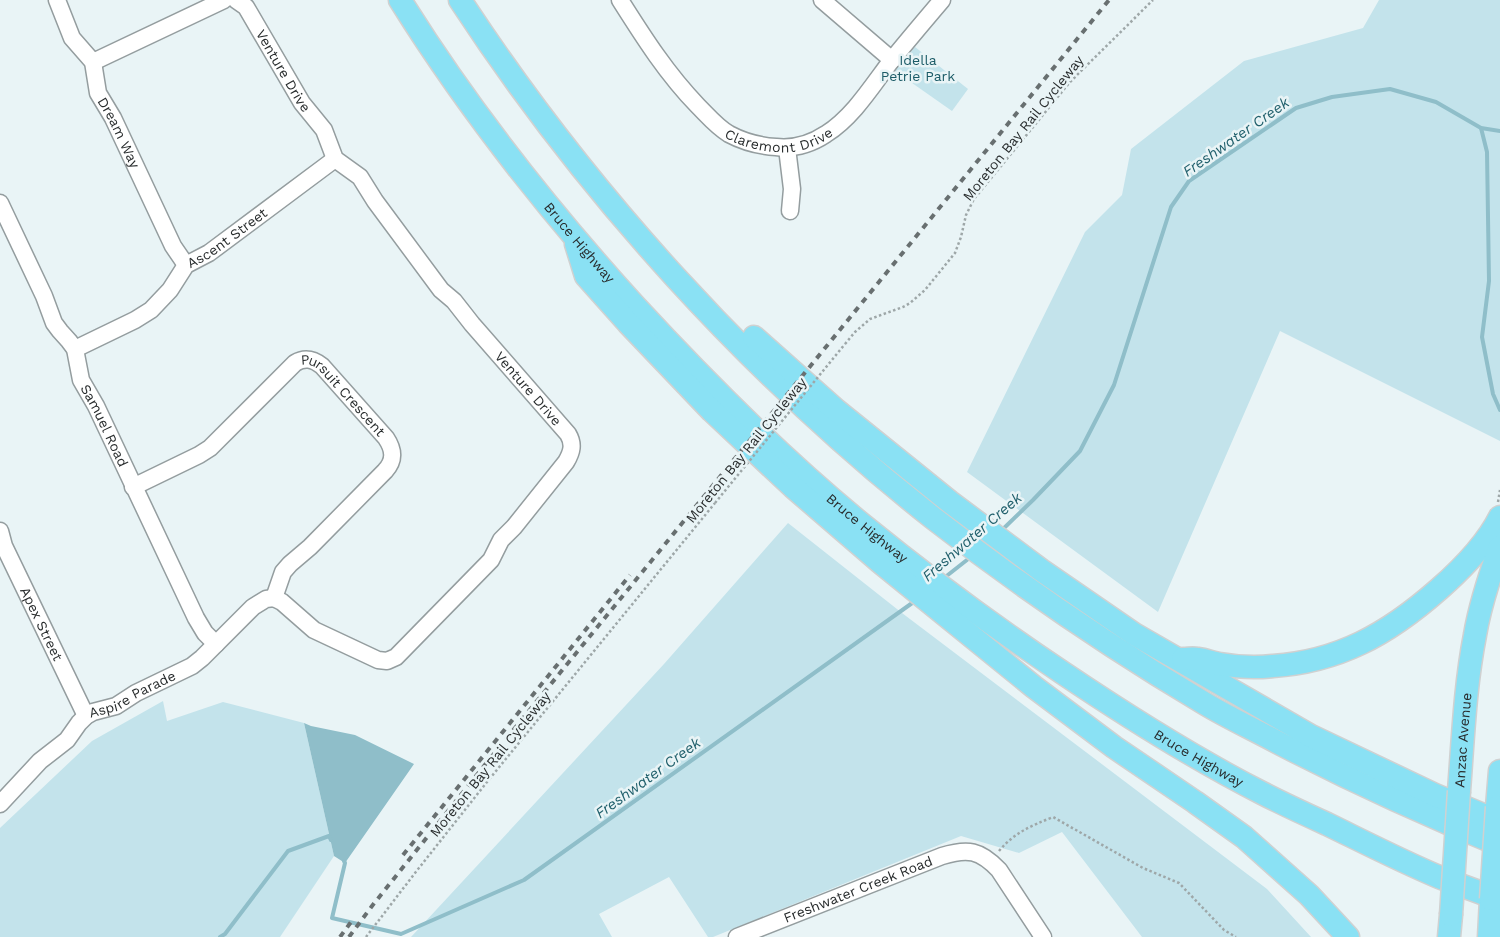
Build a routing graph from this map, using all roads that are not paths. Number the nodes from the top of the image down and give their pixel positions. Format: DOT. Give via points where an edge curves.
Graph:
graph roads {
  1 [pos="57,0"];
  2 [pos="224,0"];
  3 [pos="236,0"];
  4 [pos="400,0"];
  5 [pos="460,0"];
  6 [pos="620,0"];
  7 [pos="822,0"];
  8 [pos="942,0"];
  9 [pos="892,60"];
  10 [pos="93,62"];
  11 [pos="787,148"];
  12 [pos="335,159"];
  13 [pos="0,203"];
  14 [pos="790,211"];
  15 [pos="186,265"];
  16 [pos="706,310"];
  17 [pos="75,349"];
  18 [pos="133,487"];
  19 [pos="1500,517"];
  20 [pos="0,531"];
  21 [pos="1500,547"];
  22 [pos="1494,580"];
  23 [pos="274,598"];
  24 [pos="955,610"];
  25 [pos="216,644"];
  26 [pos="1174,658"];
  27 [pos="86,716"];
  28 [pos="1500,770"];
  29 [pos="0,804"];
  30 [pos="1499,814"];
  31 [pos="1500,846"];
  32 [pos="1500,900"];
  33 [pos="1489,934"];
  34 [pos="737,937"];
  35 [pos="1043,937"];
  36 [pos="1348,937"];
  37 [pos="1449,937"];
  1 -- 10 [label="street" via="72,38"];
  2 -- 10 [label="street"];
  3 -- 12 [label="street, Venture Drive" via="246,8 302,103 324,130"];
  4 -- 24 [label="highway, Bruce Highway" via="501,145 574,238 714,389 887,556"];
  5 -- 16 [label="highway" via="516,82 601,193"];
  6 -- 11 [label="street, Claremont Drive" via="660,61 715,124 728,134 759,146"];
  7 -- 9 [label="street"];
  8 -- 9 [label="street, Claremont Drive"];
  9 -- 11 [label="street, Claremont Drive" via="842,122 810,143"];
  10 -- 15 [label="street, Dream Way" via="98,93 173,246"];
  11 -- 14 [label="street" via="792,189"];
  12 -- 15 [label="street, Ascent Street" via="216,248"];
  12 -- 23 [label="street, Venture Drive" via="360,177 441,290 568,434 572,451 501,540 491,560 392,660 372,658 319,633"];
  13 -- 17 [label="street, Samuel Road" via="54,323"];
  15 -- 17 [label="street, Ascent Street" via="170,290 151,310"];
  16 -- 26 [label="highway" via="730,313 817,394 950,502 1097,610"];
  16 -- 31 [label="highway" via="776,381 932,517 1109,644 1207,705 1357,783"];
  17 -- 18 [label="street, Samuel Road" via="81,380"];
  18 -- 23 [label="street, Pursuit Crescent" via="210,448 300,360 313,360 322,366 386,438 392,448 392,461 287,568"];
  18 -- 25 [label="street, Samuel Road" via="199,624"];
  19 -- 26 [label="highway" via="1472,558 1449,580 1391,625 1361,643 1328,656 1271,667"];
  20 -- 27 [label="street, Apex Street" via="4,546"];
  21 -- 22 [label="highway, Anzac Avenue"];
  22 -- 37 [label="highway, Anzac Avenue, bridge" via="1475,635 1468,682"];
  23 -- 25 [label="street, Aspire Parade" via="253,607"];
  24 -- 32 [label="highway, Bruce Highway" via="1012,638 1131,718 1252,787 1438,877"];
  24 -- 36 [label="highway" via="1034,688 1244,836 1309,895"];
  25 -- 27 [label="street, Aspire Parade" via="188,668 113,708"];
  26 -- 30 [label="highway" via="1311,736 1435,795"];
  27 -- 29 [label="street, Aspire Parade" via="67,740 40,761"];
  28 -- 30 [label="highway"];
  30 -- 33 [label="highway, bridge"];
  34 -- 35 [label="street, Freshwater Creek Road" via="942,856 969,851 985,858 999,870"];
}
